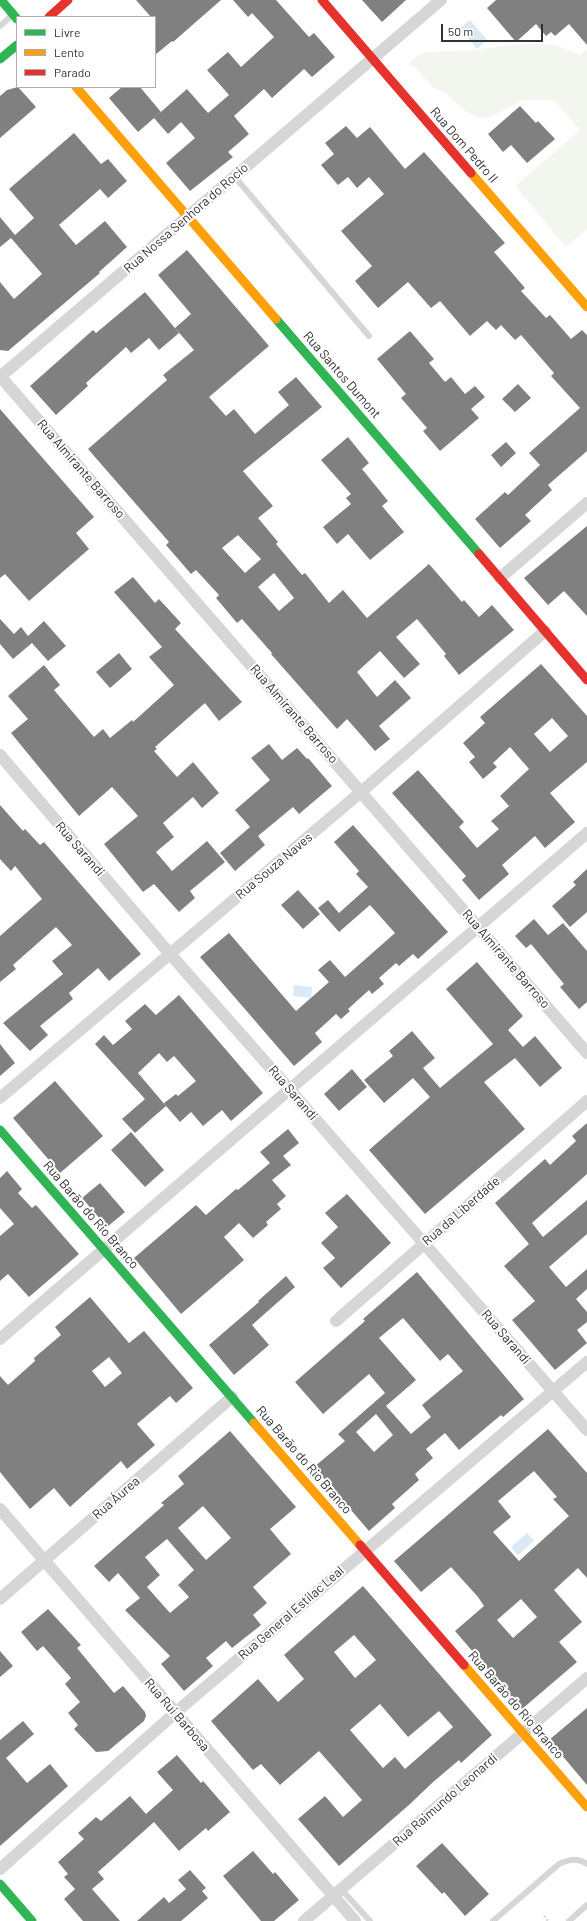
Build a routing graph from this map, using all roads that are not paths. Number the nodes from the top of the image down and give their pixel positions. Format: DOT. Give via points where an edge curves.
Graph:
graph roads {
  1 [pos="1,0"];
  2 [pos="68,0"];
  3 [pos="322,0"];
  4 [pos="441,0"];
  5 [pos="15,16"];
  6 [pos="50,16"];
  7 [pos="0,26"];
  8 [pos="16,45"];
  9 [pos="0,59"];
  10 [pos="372,59"];
  11 [pos="77,88"];
  12 [pos="235,177"];
  13 [pos="188,217"];
  14 [pos="587,307"];
  15 [pos="369,336"];
  16 [pos="0,377"];
  17 [pos="587,503"];
  18 [pos="500,578"];
  19 [pos="545,631"];
  20 [pos="587,680"];
  21 [pos="0,756"];
  22 [pos="361,792"];
  23 [pos="587,834"];
  24 [pos="478,928"];
  25 [pos="170,954"];
  26 [pos="587,1053"];
  27 [pos="290,1090"];
  28 [pos="0,1098"];
  29 [pos="587,1101"];
  30 [pos="0,1130"];
  31 [pos="424,1244"];
  32 [pos="104,1250"];
  33 [pos="336,1321"];
  34 [pos="0,1340"];
  35 [pos="587,1362"];
  36 [pos="554,1390"];
  37 [pos="232,1397"];
  38 [pos="587,1430"];
  39 [pos="0,1509"];
  40 [pos="365,1550"];
  41 [pos="44,1561"];
  42 [pos="0,1599"];
  43 [pos="587,1678"];
  44 [pos="175,1713"];
  45 [pos="523,1733"];
  46 [pos="587,1807"];
  47 [pos="587,1864"];
  48 [pos="0,1869"];
  49 [pos="0,1884"];
  50 [pos="337,1892"];
  51 [pos="587,1905"];
  52 [pos="32,1921"];
  53 [pos="304,1921"];
  54 [pos="355,1921"];
  55 [pos="370,1921"];
  56 [pos="493,1921"];
  57 [pos="569,1921"];
  1 -- 5 [label="street"];
  2 -- 6 [label="street"];
  3 -- 10 [label="street, Rua Dom Pedro II"];
  4 -- 10 [label="street, Rua Nossa Senhora do Rocio"];
  5 -- 7 [label="lane"];
  8 -- 9 [label="street"];
  10 -- 12 [label="street, Rua Nossa Senhora do Rocio"];
  10 -- 14 [label="street, Rua Dom Pedro II"];
  11 -- 13 [label="street, Rua Santos Dumont"];
  12 -- 13 [label="street, Rua Nossa Senhora do Rocio"];
  12 -- 15 [label="lane"];
  13 -- 16 [label="street, Rua Nossa Senhora do Rocio"];
  13 -- 18 [label="street, Rua Santos Dumont"];
  16 -- 22 [label="street, Rua Almirante Barroso"];
  17 -- 18 [label="street"];
  18 -- 19 [label="street, Rua Santos Dumont"];
  19 -- 20 [label="street, Rua Santos Dumont"];
  19 -- 22 [label="street, Rua Souza Naves"];
  21 -- 25 [label="street, Rua Sarandi"];
  22 -- 24 [label="street, Rua Almirante Barroso"];
  22 -- 25 [label="street, Rua Souza Naves"];
  23 -- 24 [label="street"];
  24 -- 26 [label="street, Rua Almirante Barroso"];
  24 -- 27 [label="street"];
  25 -- 27 [label="street, Rua Sarandi"];
  25 -- 28 [label="street, Rua Souza Naves"];
  27 -- 31 [label="street, Rua Sarandi"];
  27 -- 32 [label="street"];
  29 -- 31 [label="street, Rua da Liberdade"];
  30 -- 32 [label="street, Rua Barão do Rio Branco"];
  31 -- 33 [label="street, Rua da Liberdade"];
  31 -- 36 [label="street, Rua Sarandi"];
  32 -- 34 [label="street"];
  32 -- 37 [label="street, Rua Barão do Rio Branco"];
  35 -- 36 [label="street, Rua General Estilac Leal"];
  36 -- 38 [label="street, Rua Sarandi"];
  36 -- 40 [label="street, Rua General Estilac Leal"];
  37 -- 40 [label="street, Rua Barão do Rio Branco"];
  37 -- 41 [label="street, Rua Áurea"];
  39 -- 41 [label="street, Rua Rui Barbosa"];
  40 -- 44 [label="street, Rua General Estilac Leal"];
  40 -- 45 [label="street, Rua Barão do Rio Branco"];
  41 -- 42 [label="street, Rua Áurea"];
  41 -- 44 [label="street, Rua Rui Barbosa"];
  43 -- 45 [label="street, Rua Raimundo Leonardi"];
  44 -- 48 [label="street, Rua General Estilac Leal"];
  44 -- 50 [label="street, Rua Rui Barbosa"];
  45 -- 46 [label="street, Rua Barão do Rio Branco"];
  45 -- 50 [label="street, Rua Raimundo Leonardi"];
  47 -- 56 [label="lane" via="577,1859 559,1864"];
  49 -- 52 [label="street"];
  50 -- 53 [label="street, Rua Raimundo Leonardi"];
  50 -- 54 [label="street, Rua Rui Barbosa"];
  50 -- 55 [label="lane"];
  51 -- 57 [label="lane"];
}
